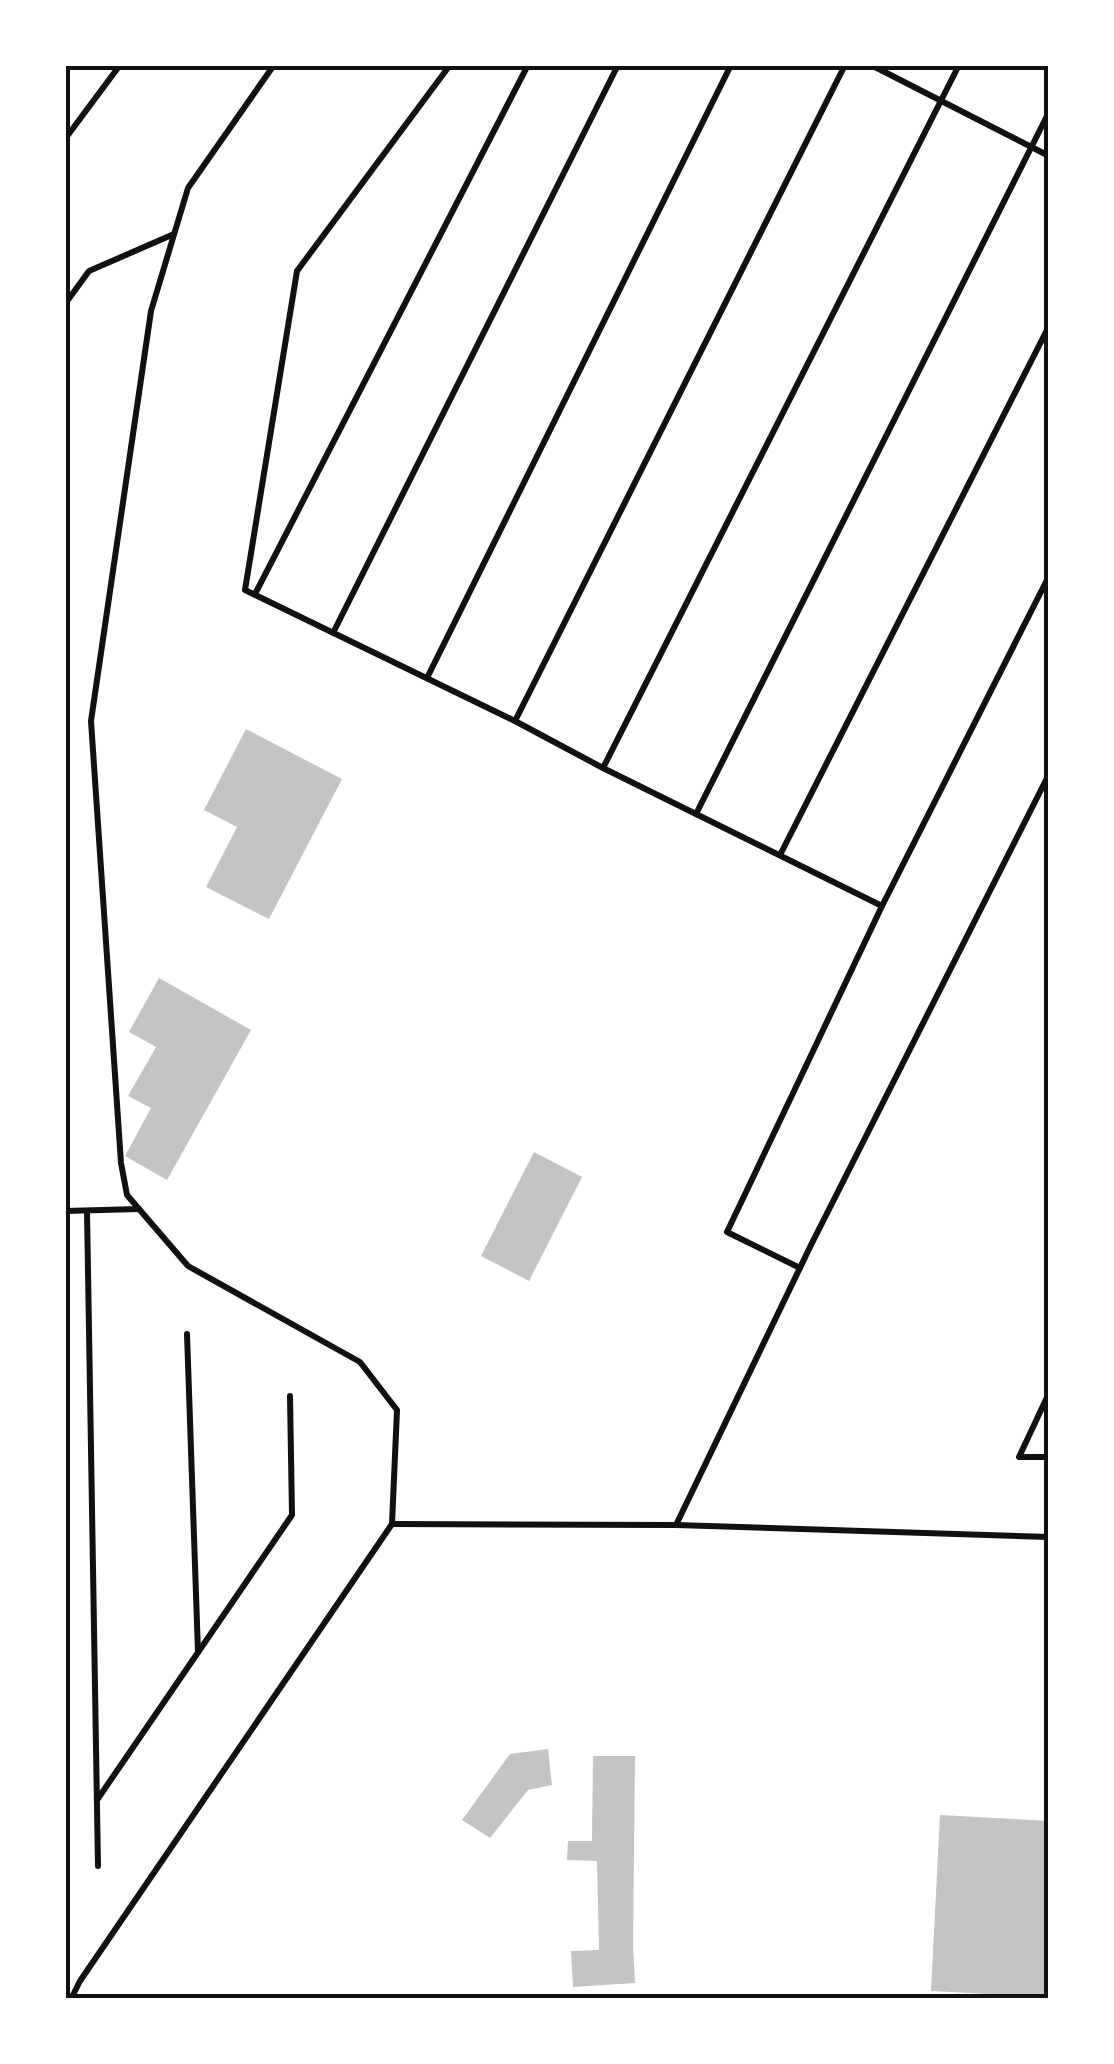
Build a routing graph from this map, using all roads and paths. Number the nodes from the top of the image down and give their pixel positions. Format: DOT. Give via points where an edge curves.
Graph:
graph roads {
  1 [pos="120,65"];
  2 [pos="274,65"];
  3 [pos="450,65"];
  4 [pos="528,65"];
  5 [pos="618,65"];
  6 [pos="731,65"];
  7 [pos="846,65"];
  8 [pos="871,65"];
  9 [pos="958,65"];
  10 [pos="940,100"];
  11 [pos="1049,112"];
  12 [pos="65,139"];
  13 [pos="1032,147"];
  14 [pos="1049,156"];
  15 [pos="174,234"];
  16 [pos="65,304"];
  17 [pos="1049,326"];
  18 [pos="1049,576"];
  19 [pos="255,594"];
  20 [pos="333,633"];
  21 [pos="426,678"];
  22 [pos="515,721"];
  23 [pos="603,768"];
  24 [pos="1049,774"];
  25 [pos="696,814"];
  26 [pos="780,856"];
  27 [pos="882,906"];
  28 [pos="139,1209"];
  29 [pos="87,1211"];
  30 [pos="65,1212"];
  31 [pos="800,1268"];
  32 [pos="187,1334"];
  33 [pos="1049,1393"];
  34 [pos="290,1396"];
  35 [pos="1049,1457"];
  36 [pos="392,1524"];
  37 [pos="676,1525"];
  38 [pos="1049,1537"];
  39 [pos="198,1652"];
  40 [pos="96,1801"];
  41 [pos="98,1866"];
  42 [pos="71,1999"];
  1 -- 12 [label="lane"];
  2 -- 15 [label="lane" via="188,188"];
  3 -- 19 [label="lane" via="297,271 244,590"];
  4 -- 19 [label="lane"];
  5 -- 20 [label="lane"];
  6 -- 21 [label="lane"];
  7 -- 22 [label="lane"];
  8 -- 10 [label="lane"];
  9 -- 10 [label="lane"];
  10 -- 13 [label="lane"];
  10 -- 23 [label="lane"];
  11 -- 13 [label="lane"];
  13 -- 14 [label="lane"];
  13 -- 25 [label="lane"];
  15 -- 16 [label="lane" via="88,271"];
  15 -- 28 [label="lane" via="150,311 91,720 121,1162 126,1196"];
  17 -- 26 [label="lane"];
  18 -- 27 [label="lane"];
  19 -- 20 [label="lane"];
  20 -- 21 [label="lane"];
  21 -- 22 [label="lane"];
  22 -- 23 [label="lane"];
  23 -- 25 [label="lane"];
  24 -- 31 [label="lane"];
  25 -- 26 [label="lane"];
  26 -- 27 [label="lane"];
  27 -- 31 [label="lane" via="727,1232"];
  28 -- 29 [label="lane"];
  28 -- 36 [label="lane" via="188,1266 360,1362 397,1410"];
  29 -- 30 [label="lane"];
  29 -- 40 [label="lane"];
  31 -- 37 [label="lane"];
  32 -- 39 [label="lane"];
  33 -- 35 [label="lane" via="1020,1458"];
  34 -- 39 [label="lane" via="292,1515"];
  36 -- 37 [label="lane"];
  36 -- 42 [label="lane"];
  37 -- 38 [label="lane"];
  39 -- 40 [label="lane"];
  40 -- 41 [label="lane"];
}
